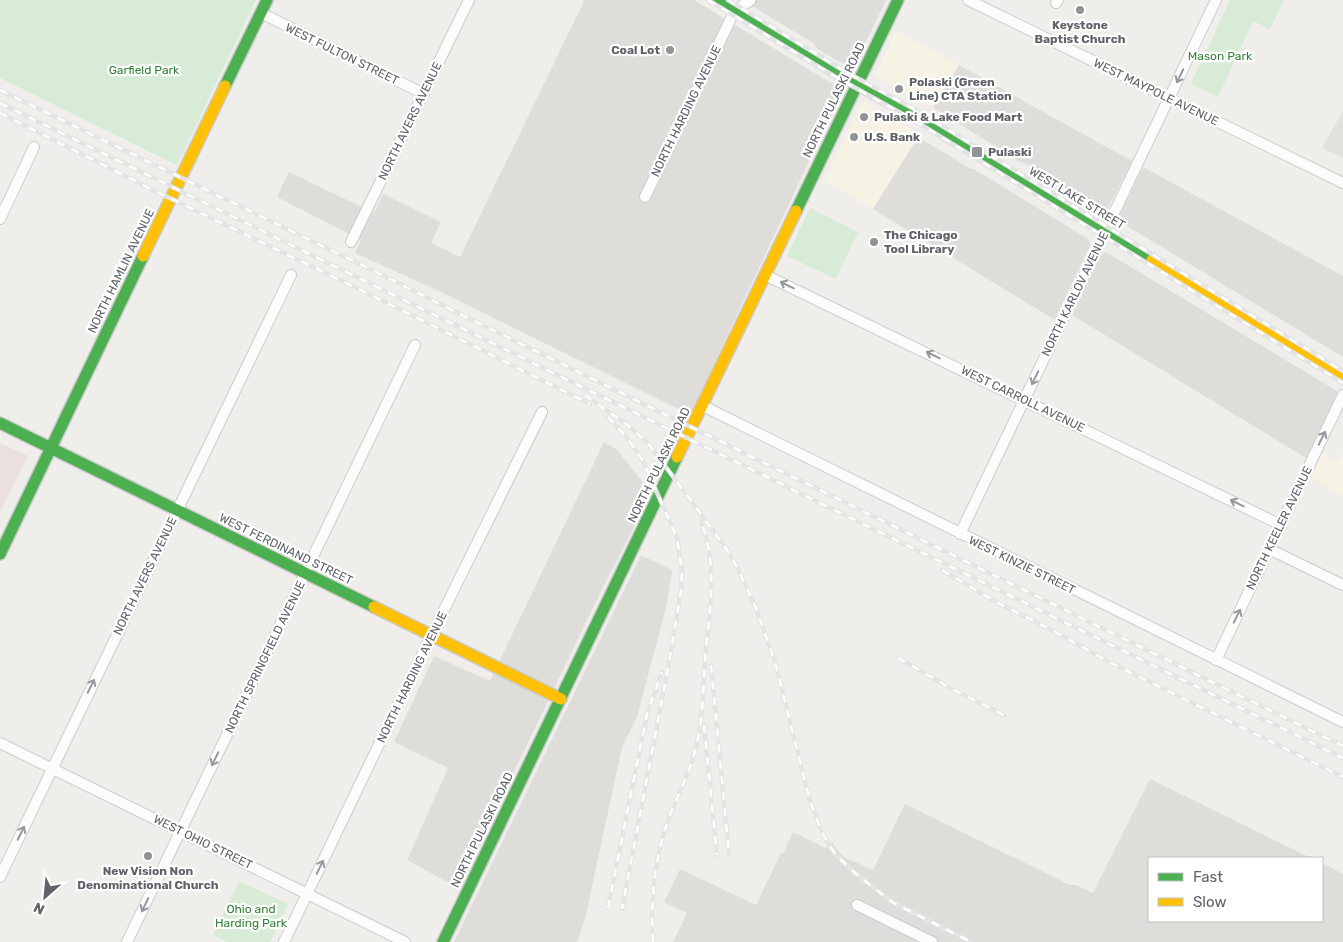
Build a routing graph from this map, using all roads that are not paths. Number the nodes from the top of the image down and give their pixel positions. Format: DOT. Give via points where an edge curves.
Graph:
graph roads {
  1 [pos="267,0"];
  2 [pos="469,0"];
  3 [pos="718,0"];
  4 [pos="898,0"];
  5 [pos="968,0"];
  6 [pos="1216,0"];
  7 [pos="750,1"];
  8 [pos="739,13"];
  9 [pos="261,14"];
  10 [pos="857,84"];
  11 [pos="424,94"];
  12 [pos="1169,98"];
  13 [pos="34,147"];
  14 [pos="1343,183"];
  15 [pos="645,197"];
  16 [pos="0,219"];
  17 [pos="1105,232"];
  18 [pos="352,242"];
  19 [pos="291,275"];
  20 [pos="765,275"];
  21 [pos="415,345"];
  22 [pos="1343,367"];
  23 [pos="1343,376"];
  24 [pos="1343,387"];
  25 [pos="1343,395"];
  26 [pos="1024,399"];
  27 [pos="703,406"];
  28 [pos="542,412"];
  29 [pos="0,423"];
  30 [pos="51,448"];
  31 [pos="176,510"];
  32 [pos="1281,525"];
  33 [pos="960,534"];
  34 [pos="1269,549"];
  35 [pos="0,554"];
  36 [pos="305,573"];
  37 [pos="1343,585"];
  38 [pos="431,636"];
  39 [pos="1216,660"];
  40 [pos="561,699"];
  41 [pos="1343,722"];
  42 [pos="0,743"];
  43 [pos="52,768"];
  44 [pos="180,832"];
  45 [pos="0,877"];
  46 [pos="307,894"];
  47 [pos="857,905"];
  48 [pos="127,942"];
  49 [pos="284,942"];
  50 [pos="405,942"];
  51 [pos="443,942"];
  52 [pos="932,942"];
  1 -- 9 [label="main road, NORTH HAMLIN AVENUE"];
  2 -- 11 [label="street, NORTH AVERS AVENUE"];
  3 -- 8 [label="main road, WEST LAKE STREET"];
  4 -- 10 [label="main road, NORTH PULASKI ROAD"];
  5 -- 12 [label="street, WEST MAYPOLE AVENUE"];
  6 -- 12 [label="street, NORTH KARLOV AVENUE, one-way"];
  7 -- 8 [label="street"];
  8 -- 10 [label="main road, WEST LAKE STREET"];
  8 -- 15 [label="street, NORTH HARDING AVENUE" via="728,24"];
  9 -- 11 [label="street, WEST FULTON STREET"];
  9 -- 30 [label="main road, NORTH HAMLIN AVENUE"];
  10 -- 17 [label="main road, WEST LAKE STREET" via="916,116"];
  10 -- 20 [label="main road, NORTH PULASKI ROAD"];
  11 -- 18 [label="street, NORTH AVERS AVENUE"];
  12 -- 14 [label="street, WEST MAYPOLE AVENUE"];
  12 -- 17 [label="street, NORTH KARLOV AVENUE"];
  13 -- 16 [label="street"];
  17 -- 22 [label="main road, WEST LAKE STREET"];
  17 -- 23 [label="main road, WEST LAKE STREET"];
  17 -- 24 [label="main road, WEST LAKE STREET"];
  17 -- 26 [label="street, NORTH KARLOV AVENUE, one-way"];
  19 -- 31 [label="street, NORTH AVERS AVENUE"];
  26 -- 20 [label="street, WEST CARROLL AVENUE, one-way"];
  20 -- 27 [label="main road, NORTH PULASKI ROAD"];
  21 -- 36 [label="street, NORTH SPRINGFIELD AVENUE"];
  32 -- 25 [label="street, NORTH KEELER AVENUE, one-way"];
  32 -- 26 [label="street, WEST CARROLL AVENUE, one-way"];
  26 -- 33 [label="street, NORTH KARLOV AVENUE"];
  27 -- 33 [label="street, WEST KINZIE STREET"];
  27 -- 40 [label="main road, NORTH PULASKI ROAD"];
  28 -- 38 [label="street, NORTH HARDING AVENUE"];
  29 -- 30 [label="main road, WEST FERDINAND STREET"];
  30 -- 31 [label="main road, WEST FERDINAND STREET"];
  30 -- 35 [label="main road, NORTH HAMLIN AVENUE"];
  31 -- 36 [label="main road, WEST FERDINAND STREET"];
  43 -- 31 [label="street, NORTH AVERS AVENUE, one-way"];
  32 -- 34 [label="street, NORTH KEELER AVENUE"];
  33 -- 39 [label="street, WEST KINZIE STREET"];
  34 -- 37 [label="street"];
  39 -- 34 [label="street, NORTH KEELER AVENUE, one-way"];
  36 -- 38 [label="main road, WEST FERDINAND STREET"];
  36 -- 44 [label="street, NORTH SPRINGFIELD AVENUE, one-way"];
  38 -- 40 [label="main road, WEST FERDINAND STREET"];
  46 -- 38 [label="street, NORTH HARDING AVENUE, one-way"];
  39 -- 41 [label="street, WEST KINZIE STREET"];
  40 -- 51 [label="main road, NORTH PULASKI ROAD"];
  42 -- 43 [label="street, WEST OHIO STREET"];
  43 -- 44 [label="street, WEST OHIO STREET"];
  45 -- 43 [label="street, NORTH AVERS AVENUE, one-way"];
  44 -- 46 [label="street, WEST OHIO STREET"];
  44 -- 48 [label="street, NORTH SPRINGFIELD AVENUE, one-way"];
  46 -- 49 [label="street, NORTH HARDING AVENUE"];
  46 -- 50 [label="street, WEST OHIO STREET"];
  47 -- 52 [label="street"];
}
